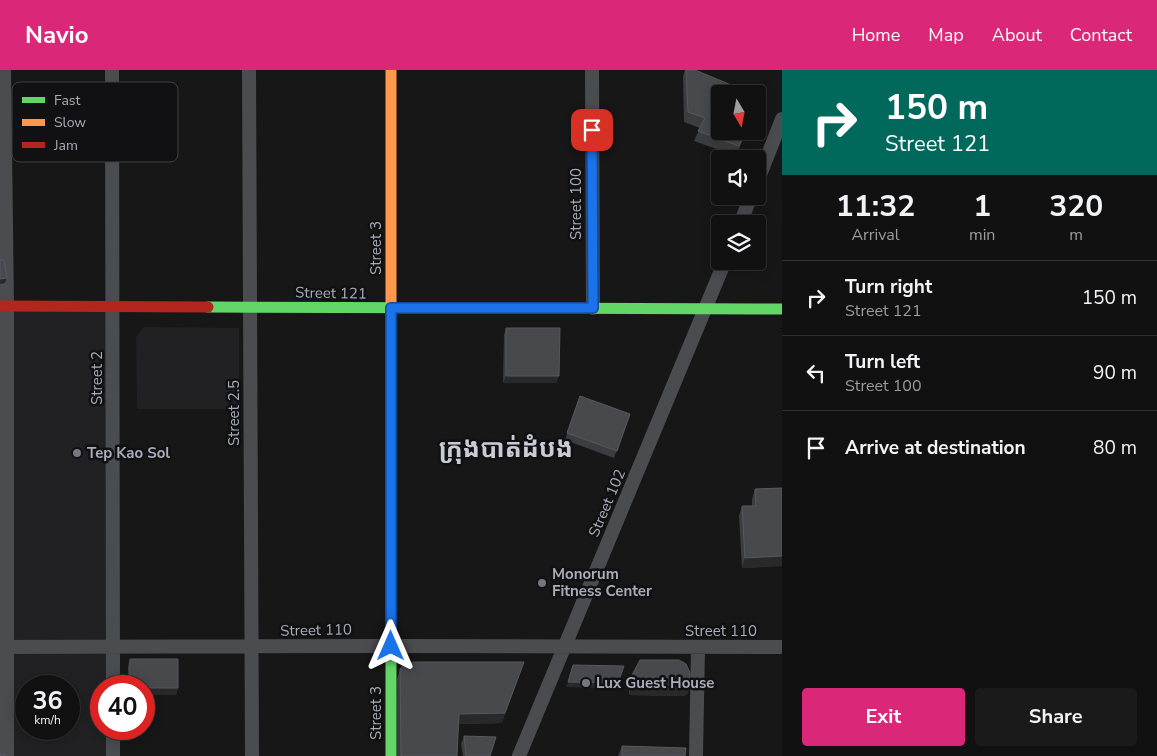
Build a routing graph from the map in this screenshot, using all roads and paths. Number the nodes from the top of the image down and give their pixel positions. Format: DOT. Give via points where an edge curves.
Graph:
graph roads {
  1 [pos="4,70"];
  2 [pos="249,70"];
  3 [pos="390,70"];
  4 [pos="592,70"];
  5 [pos="782,119"];
  6 [pos="766,160"];
  7 [pos="112,162"];
  8 [pos="721,270"];
  9 [pos="4,306"];
  10 [pos="113,306"];
  11 [pos="251,307"];
  12 [pos="391,308"];
  13 [pos="593,308"];
  14 [pos="706,308"];
  15 [pos="782,309"];
  16 [pos="391,646"];
  17 [pos="3,647"];
  18 [pos="113,647"];
  19 [pos="251,647"];
  20 [pos="564,647"];
  21 [pos="698,647"];
  22 [pos="782,647"];
  23 [pos="113,675"];
  24 [pos="113,740"];
  25 [pos="7,756"];
  26 [pos="113,756"];
  27 [pos="252,756"];
  28 [pos="391,756"];
  29 [pos="519,756"];
  30 [pos="696,756"];
  1 -- 9 [label="street"];
  2 -- 11 [label="street, Street 2.5"];
  3 -- 12 [label="street, Street 3"];
  4 -- 13 [label="street, Street 100"];
  5 -- 6 [label="street"];
  7 -- 10 [label="street, Street 2"];
  8 -- 14 [label="street, Street 102"];
  9 -- 10 [label="street, Street 121"];
  9 -- 17 [label="street"];
  10 -- 11 [label="street, Street 121"];
  10 -- 18 [label="street, Street 2"];
  11 -- 12 [label="street, Street 121"];
  11 -- 19 [label="street, Street 2.5"];
  12 -- 13 [label="street, Street 121"];
  12 -- 16 [label="street, Street 3"];
  13 -- 14 [label="street, Street 121"];
  14 -- 15 [label="street, Street 121"];
  14 -- 20 [label="street, Street 102"];
  16 -- 19 [label="street, Street 110"];
  16 -- 20 [label="street, Street 110"];
  16 -- 28 [label="street, Street 3"];
  17 -- 18 [label="street, Street 110"];
  17 -- 25 [label="street"];
  18 -- 19 [label="street, Street 110"];
  18 -- 23 [label="street, Street 2"];
  19 -- 27 [label="street, Street 2.5"];
  20 -- 21 [label="street, Street 110"];
  20 -- 29 [label="street, Street 102"];
  21 -- 22 [label="street, Street 110"];
  21 -- 30 [label="street"];
  24 -- 26 [label="street"];
}
